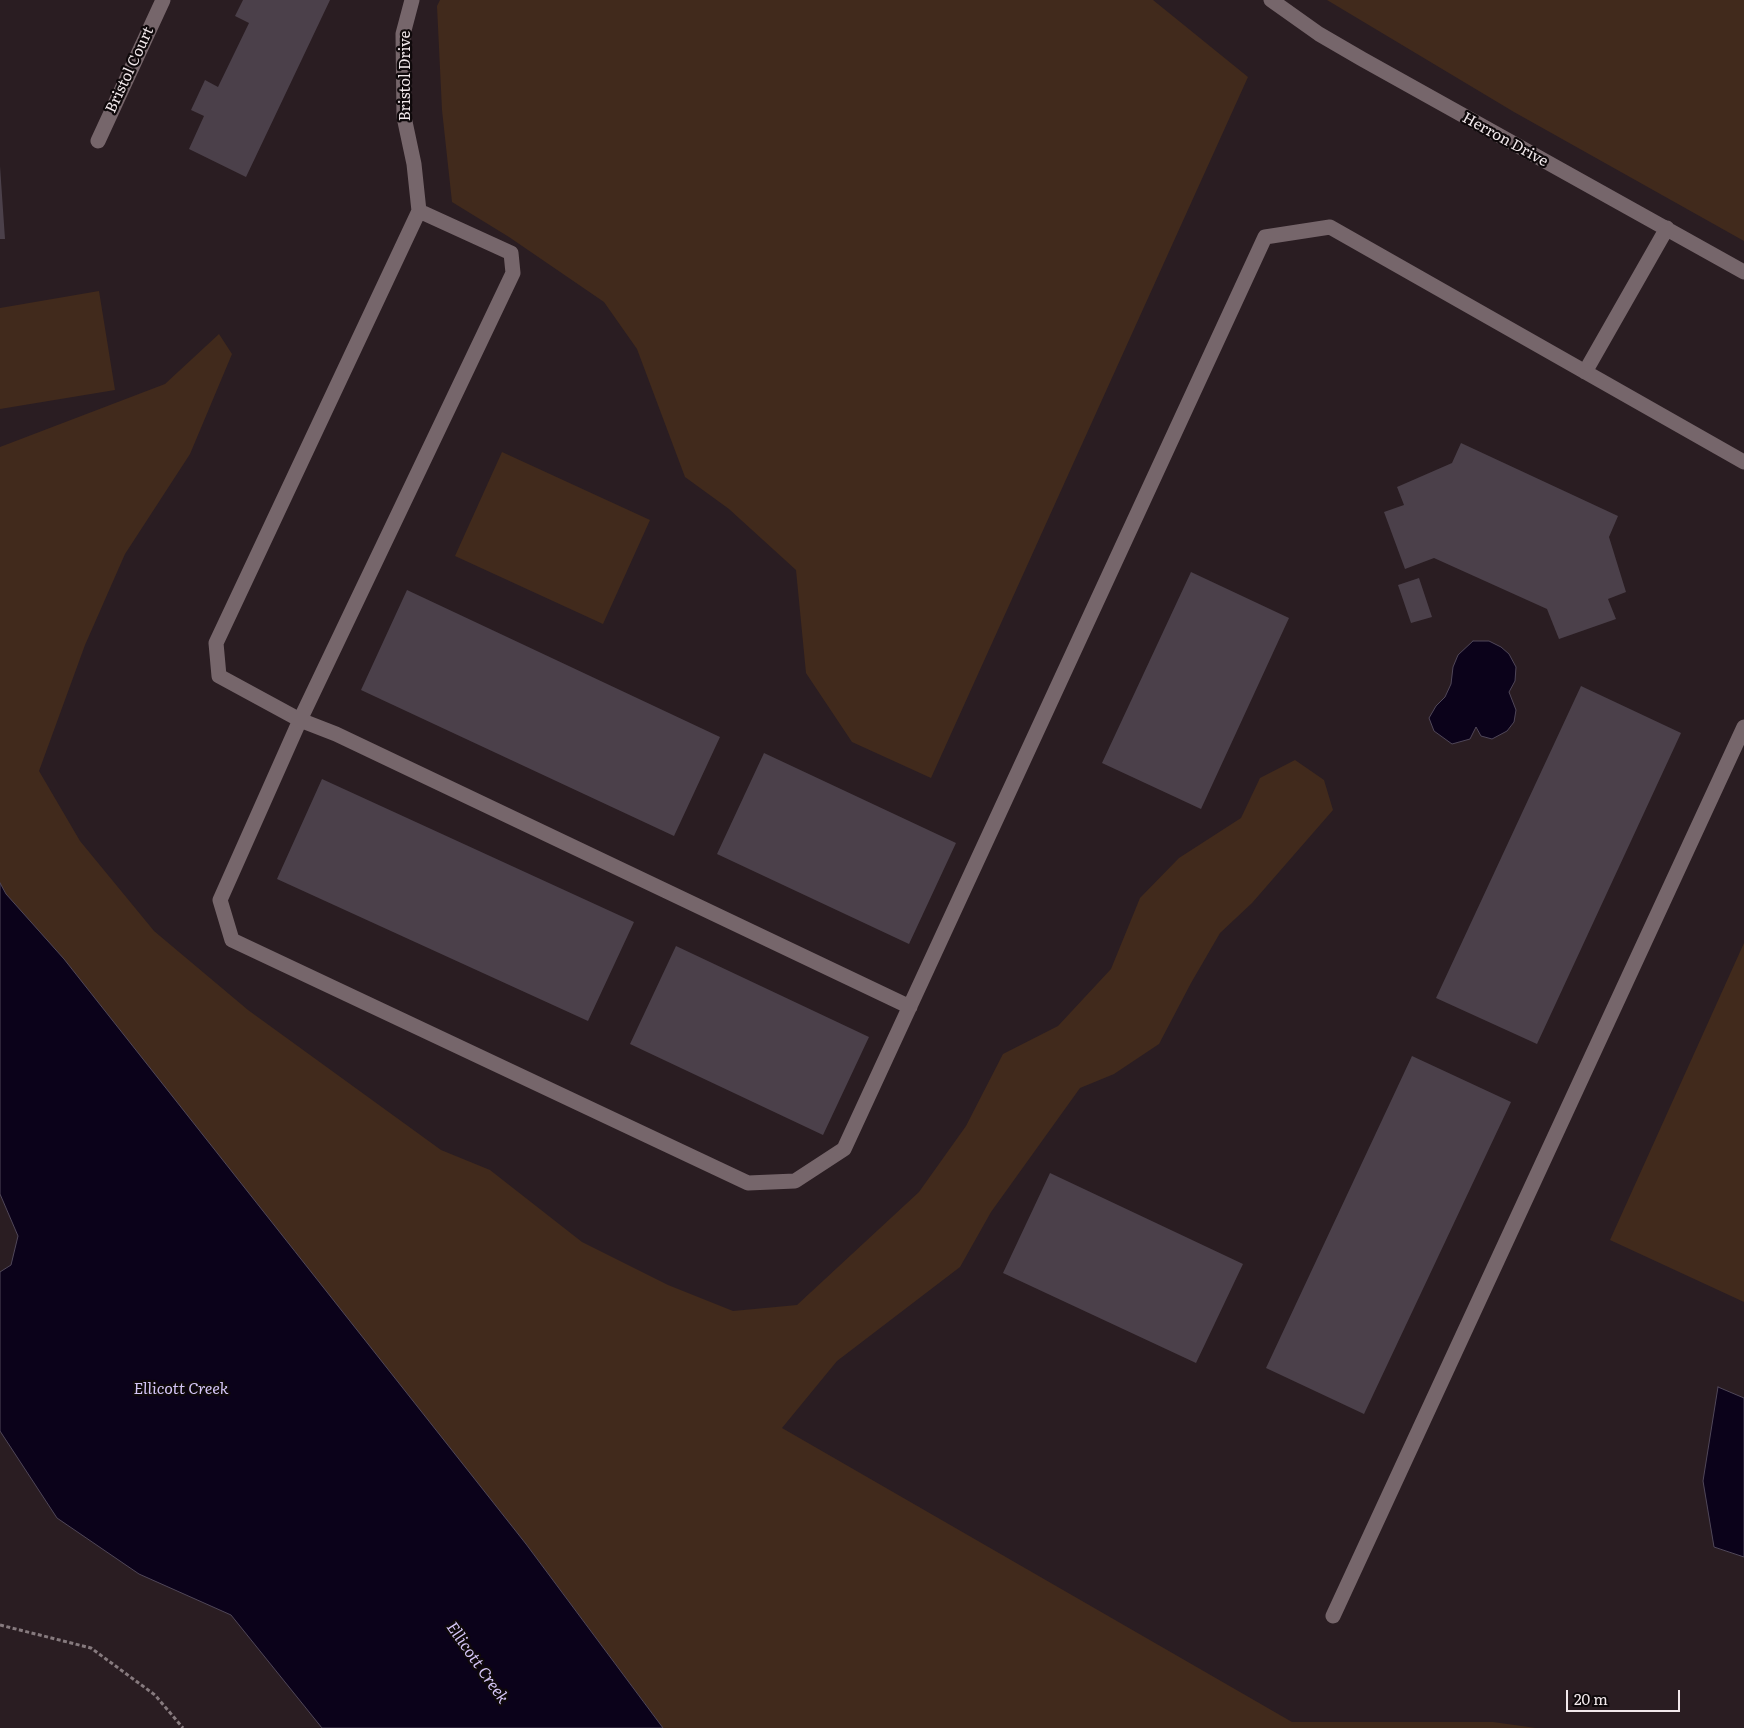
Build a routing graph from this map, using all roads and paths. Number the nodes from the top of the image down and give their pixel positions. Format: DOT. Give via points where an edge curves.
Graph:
graph roads {
  1 [pos="163,0"];
  2 [pos="412,0"];
  3 [pos="1272,0"];
  4 [pos="98,141"];
  5 [pos="419,212"];
  6 [pos="1667,228"];
  7 [pos="1744,272"];
  8 [pos="1585,372"];
  9 [pos="1744,462"];
  10 [pos="300,720"];
  11 [pos="1744,727"];
  12 [pos="910,1007"];
  13 [pos="1333,1616"];
  14 [pos="0,1625"];
  15 [pos="183,1728"];
  1 -- 4 [label="street, Bristol Court"];
  2 -- 5 [label="street, Bristol Drive" via="403,34 404,118 414,164"];
  3 -- 6 [label="street, Herron Drive" via="1319,34 1362,59"];
  5 -- 10 [label="street" via="216,642 219,676"];
  5 -- 10 [label="street" via="511,253 513,273"];
  6 -- 7 [label="street, Herron Drive"];
  6 -- 8 [label="street"];
  8 -- 9 [label="street"];
  8 -- 12 [label="street" via="1330,227 1265,237"];
  10 -- 12 [label="street" via="336,734"];
  10 -- 12 [label="street" via="220,900 232,940 748,1183 795,1181 844,1149"];
  11 -- 13 [label="street"];
  14 -- 15 [label="path" via="91,1648 155,1695"];
}
